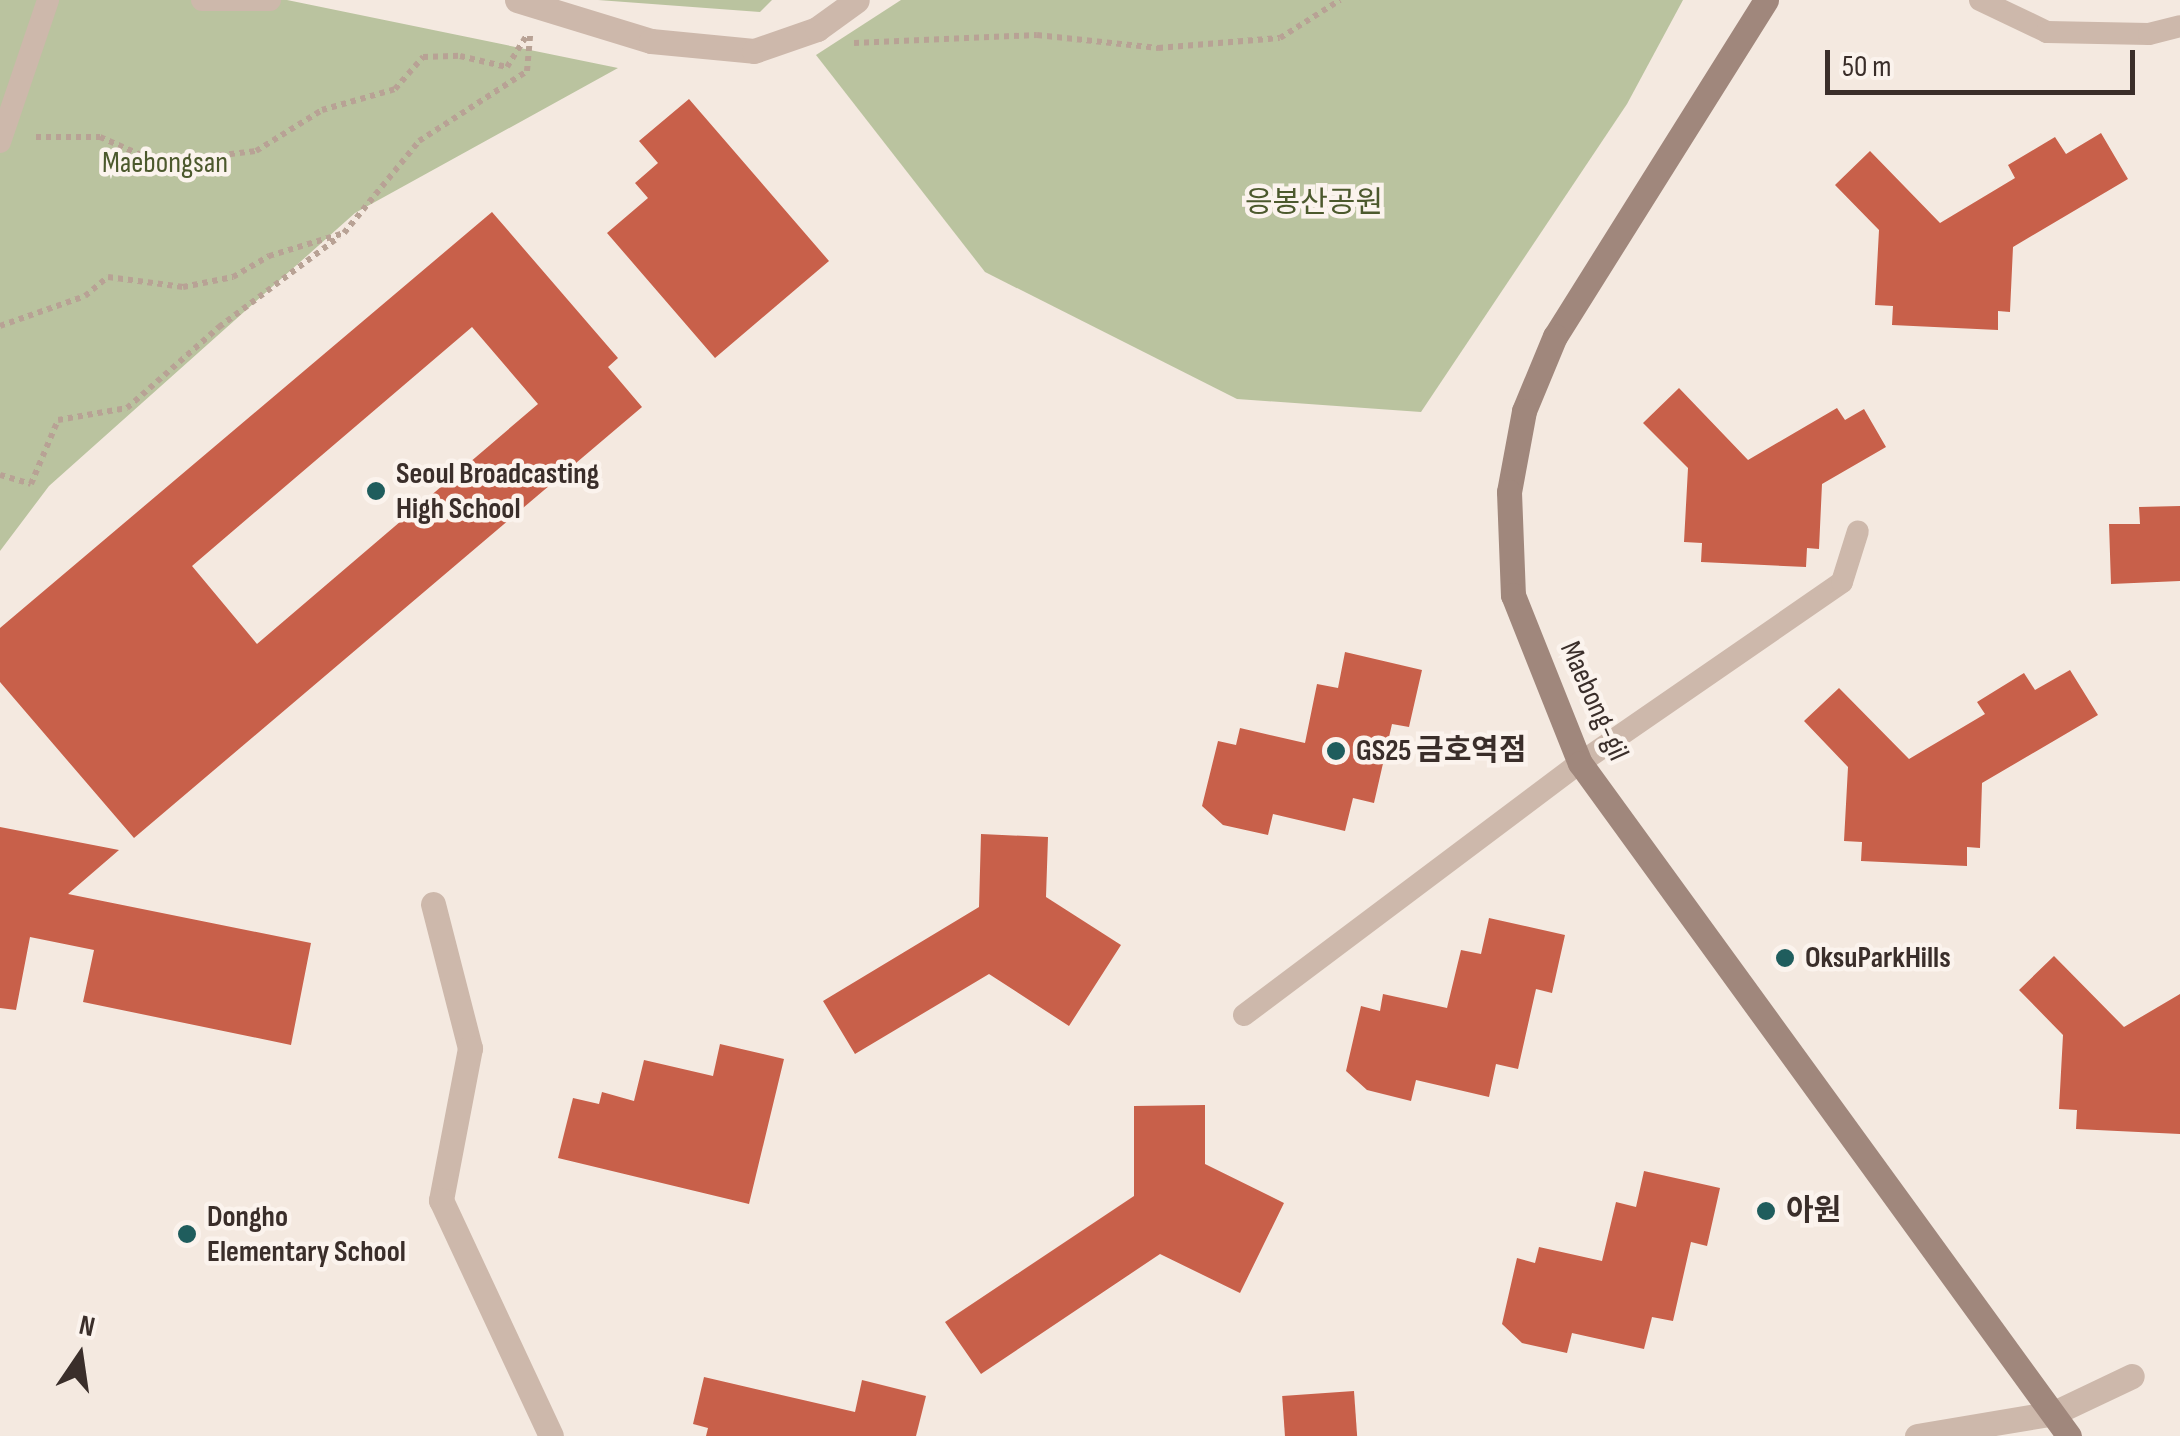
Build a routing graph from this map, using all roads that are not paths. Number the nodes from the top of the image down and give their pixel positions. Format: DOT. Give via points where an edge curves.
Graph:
graph roads {
  1 [pos="48,0"];
  2 [pos="202,0"];
  3 [pos="270,0"];
  4 [pos="517,0"];
  5 [pos="857,0"];
  6 [pos="1766,0"];
  7 [pos="1980,0"];
  8 [pos="2180,26"];
  9 [pos="0,142"];
  10 [pos="1858,532"];
  11 [pos="1580,763"];
  12 [pos="434,904"];
  13 [pos="1244,1015"];
  14 [pos="2132,1376"];
  15 [pos="2054,1413"];
  16 [pos="551,1436"];
  17 [pos="1918,1436"];
  18 [pos="2069,1436"];
  1 -- 9 [label="lane"];
  2 -- 3 [label="lane"];
  4 -- 5 [label="street" via="651,41 754,51 817,29"];
  6 -- 11 [label="street, Maebong-gil" via="1555,336 1524,411 1509,492 1514,595"];
  7 -- 8 [label="lane" via="2047,32 2150,34"];
  10 -- 11 [label="lane" via="1842,582"];
  11 -- 13 [label="lane"];
  11 -- 15 [label="street, Maebong-gil"];
  12 -- 16 [label="street" via="470,1048 441,1200"];
  14 -- 15 [label="street"];
  15 -- 17 [label="street"];
  15 -- 18 [label="street, Maebong-gil"];
}
